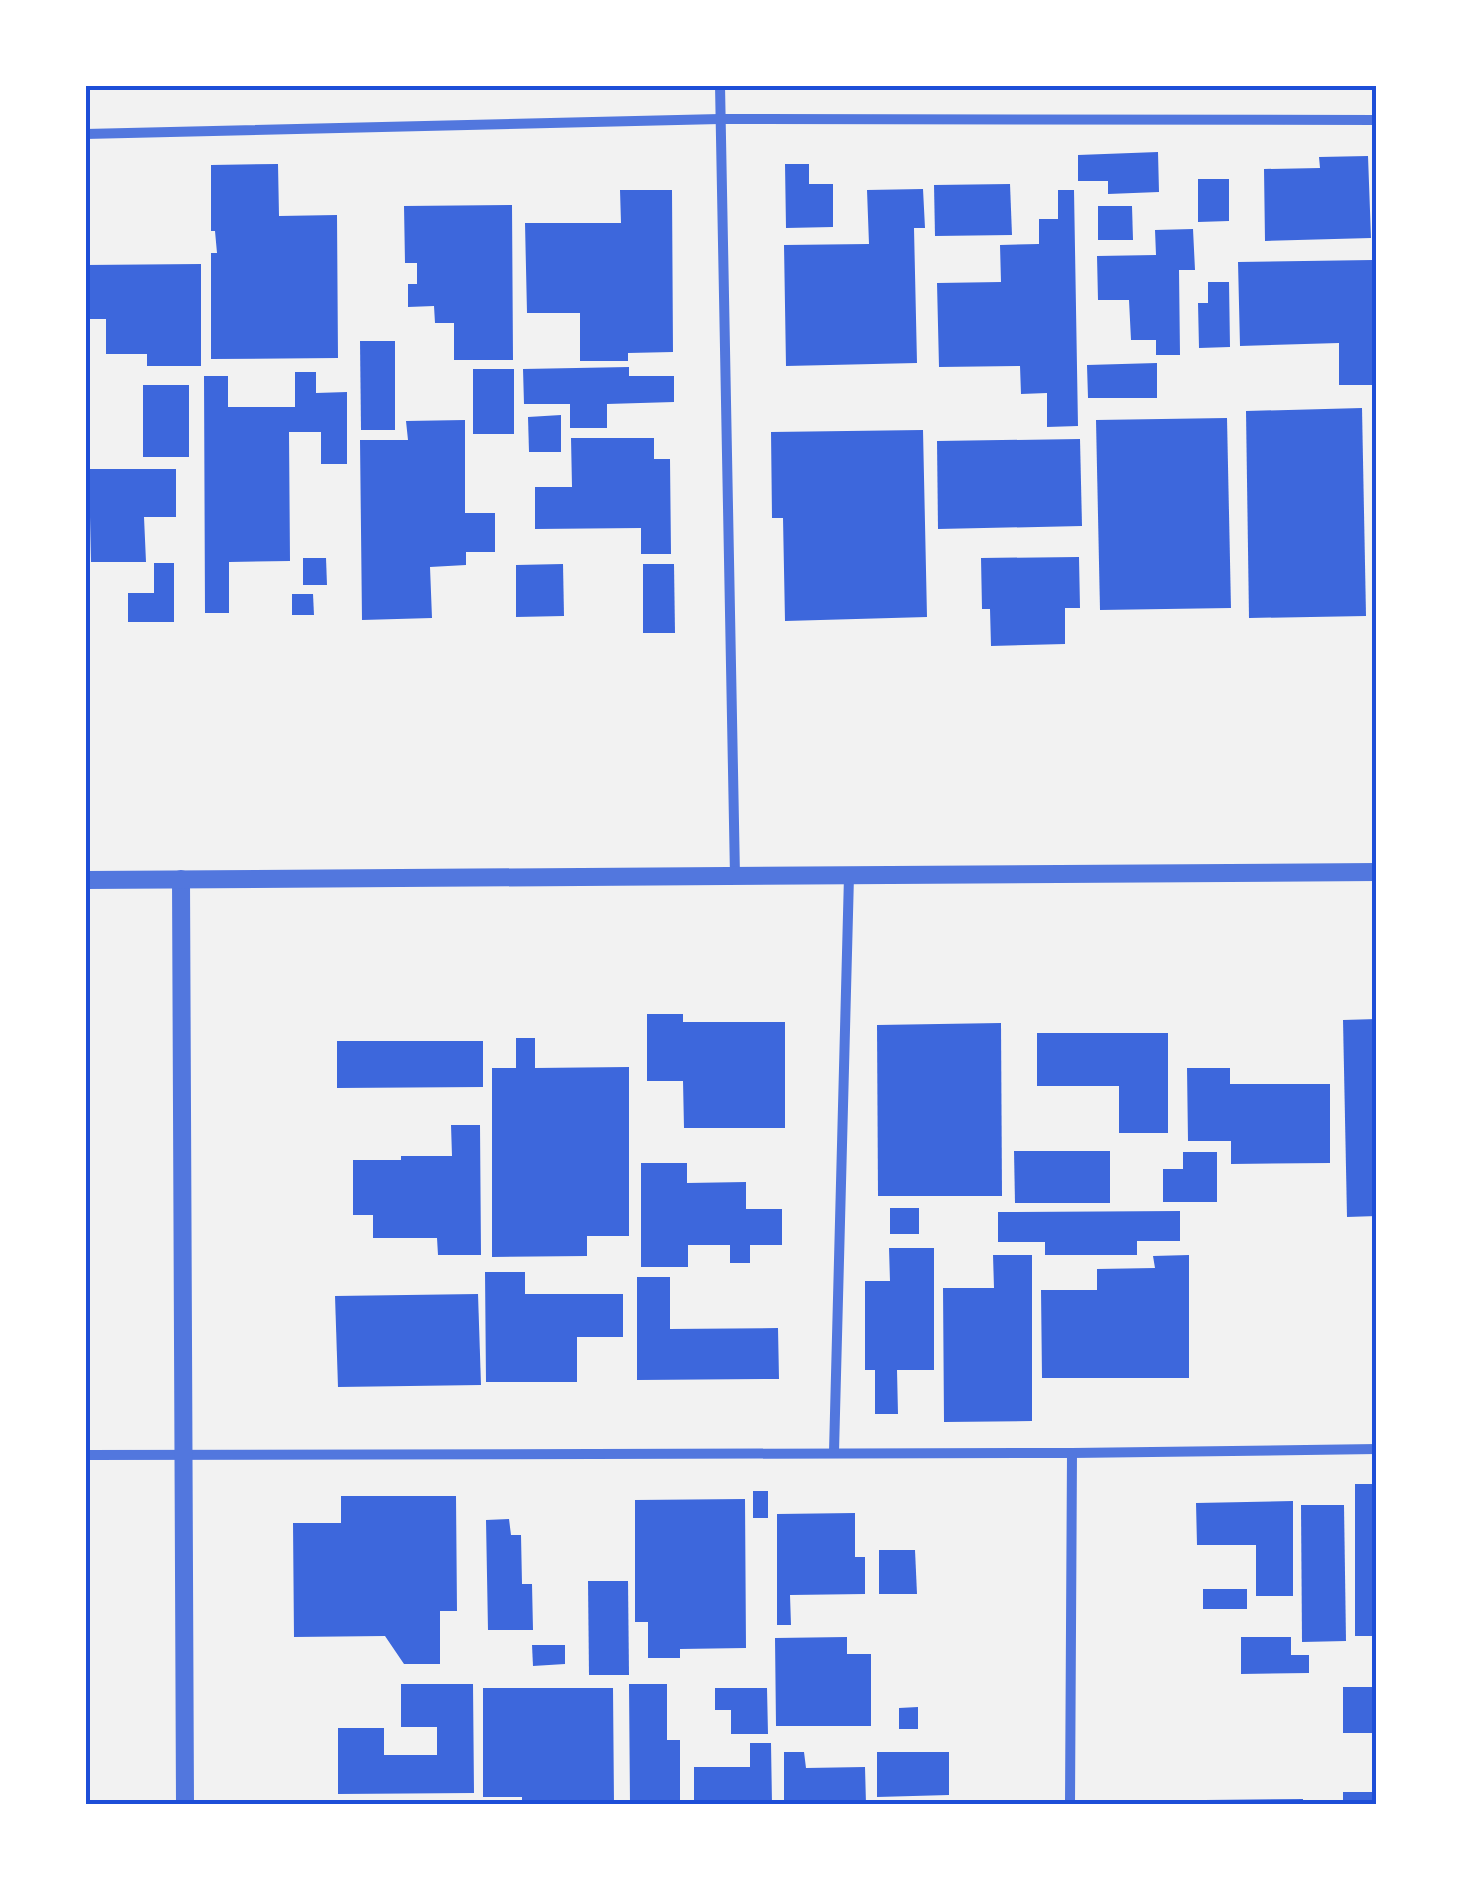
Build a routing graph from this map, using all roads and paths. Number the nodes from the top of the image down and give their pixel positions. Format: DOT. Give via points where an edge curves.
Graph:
graph roads {
  1 [pos="720,85"];
  2 [pos="720,119"];
  3 [pos="1377,120"];
  4 [pos="85,134"];
  5 [pos="1377,872"];
  6 [pos="735,876"];
  7 [pos="849,876"];
  8 [pos="181,879"];
  9 [pos="85,880"];
  10 [pos="1377,1449"];
  11 [pos="834,1452"];
  12 [pos="1072,1453"];
  13 [pos="85,1456"];
  14 [pos="183,1456"];
  15 [pos="185,1804"];
  16 [pos="1070,1804"];
  1 -- 2 [label="street"];
  2 -- 3 [label="street"];
  2 -- 4 [label="street"];
  2 -- 6 [label="street"];
  5 -- 7 [label="street"];
  6 -- 7 [label="street"];
  6 -- 8 [label="street"];
  7 -- 11 [label="street"];
  8 -- 9 [label="street"];
  8 -- 14 [label="street"];
  10 -- 12 [label="street"];
  11 -- 12 [label="street"];
  11 -- 14 [label="street"];
  12 -- 16 [label="street"];
  13 -- 14 [label="street"];
  14 -- 15 [label="street"];
}
